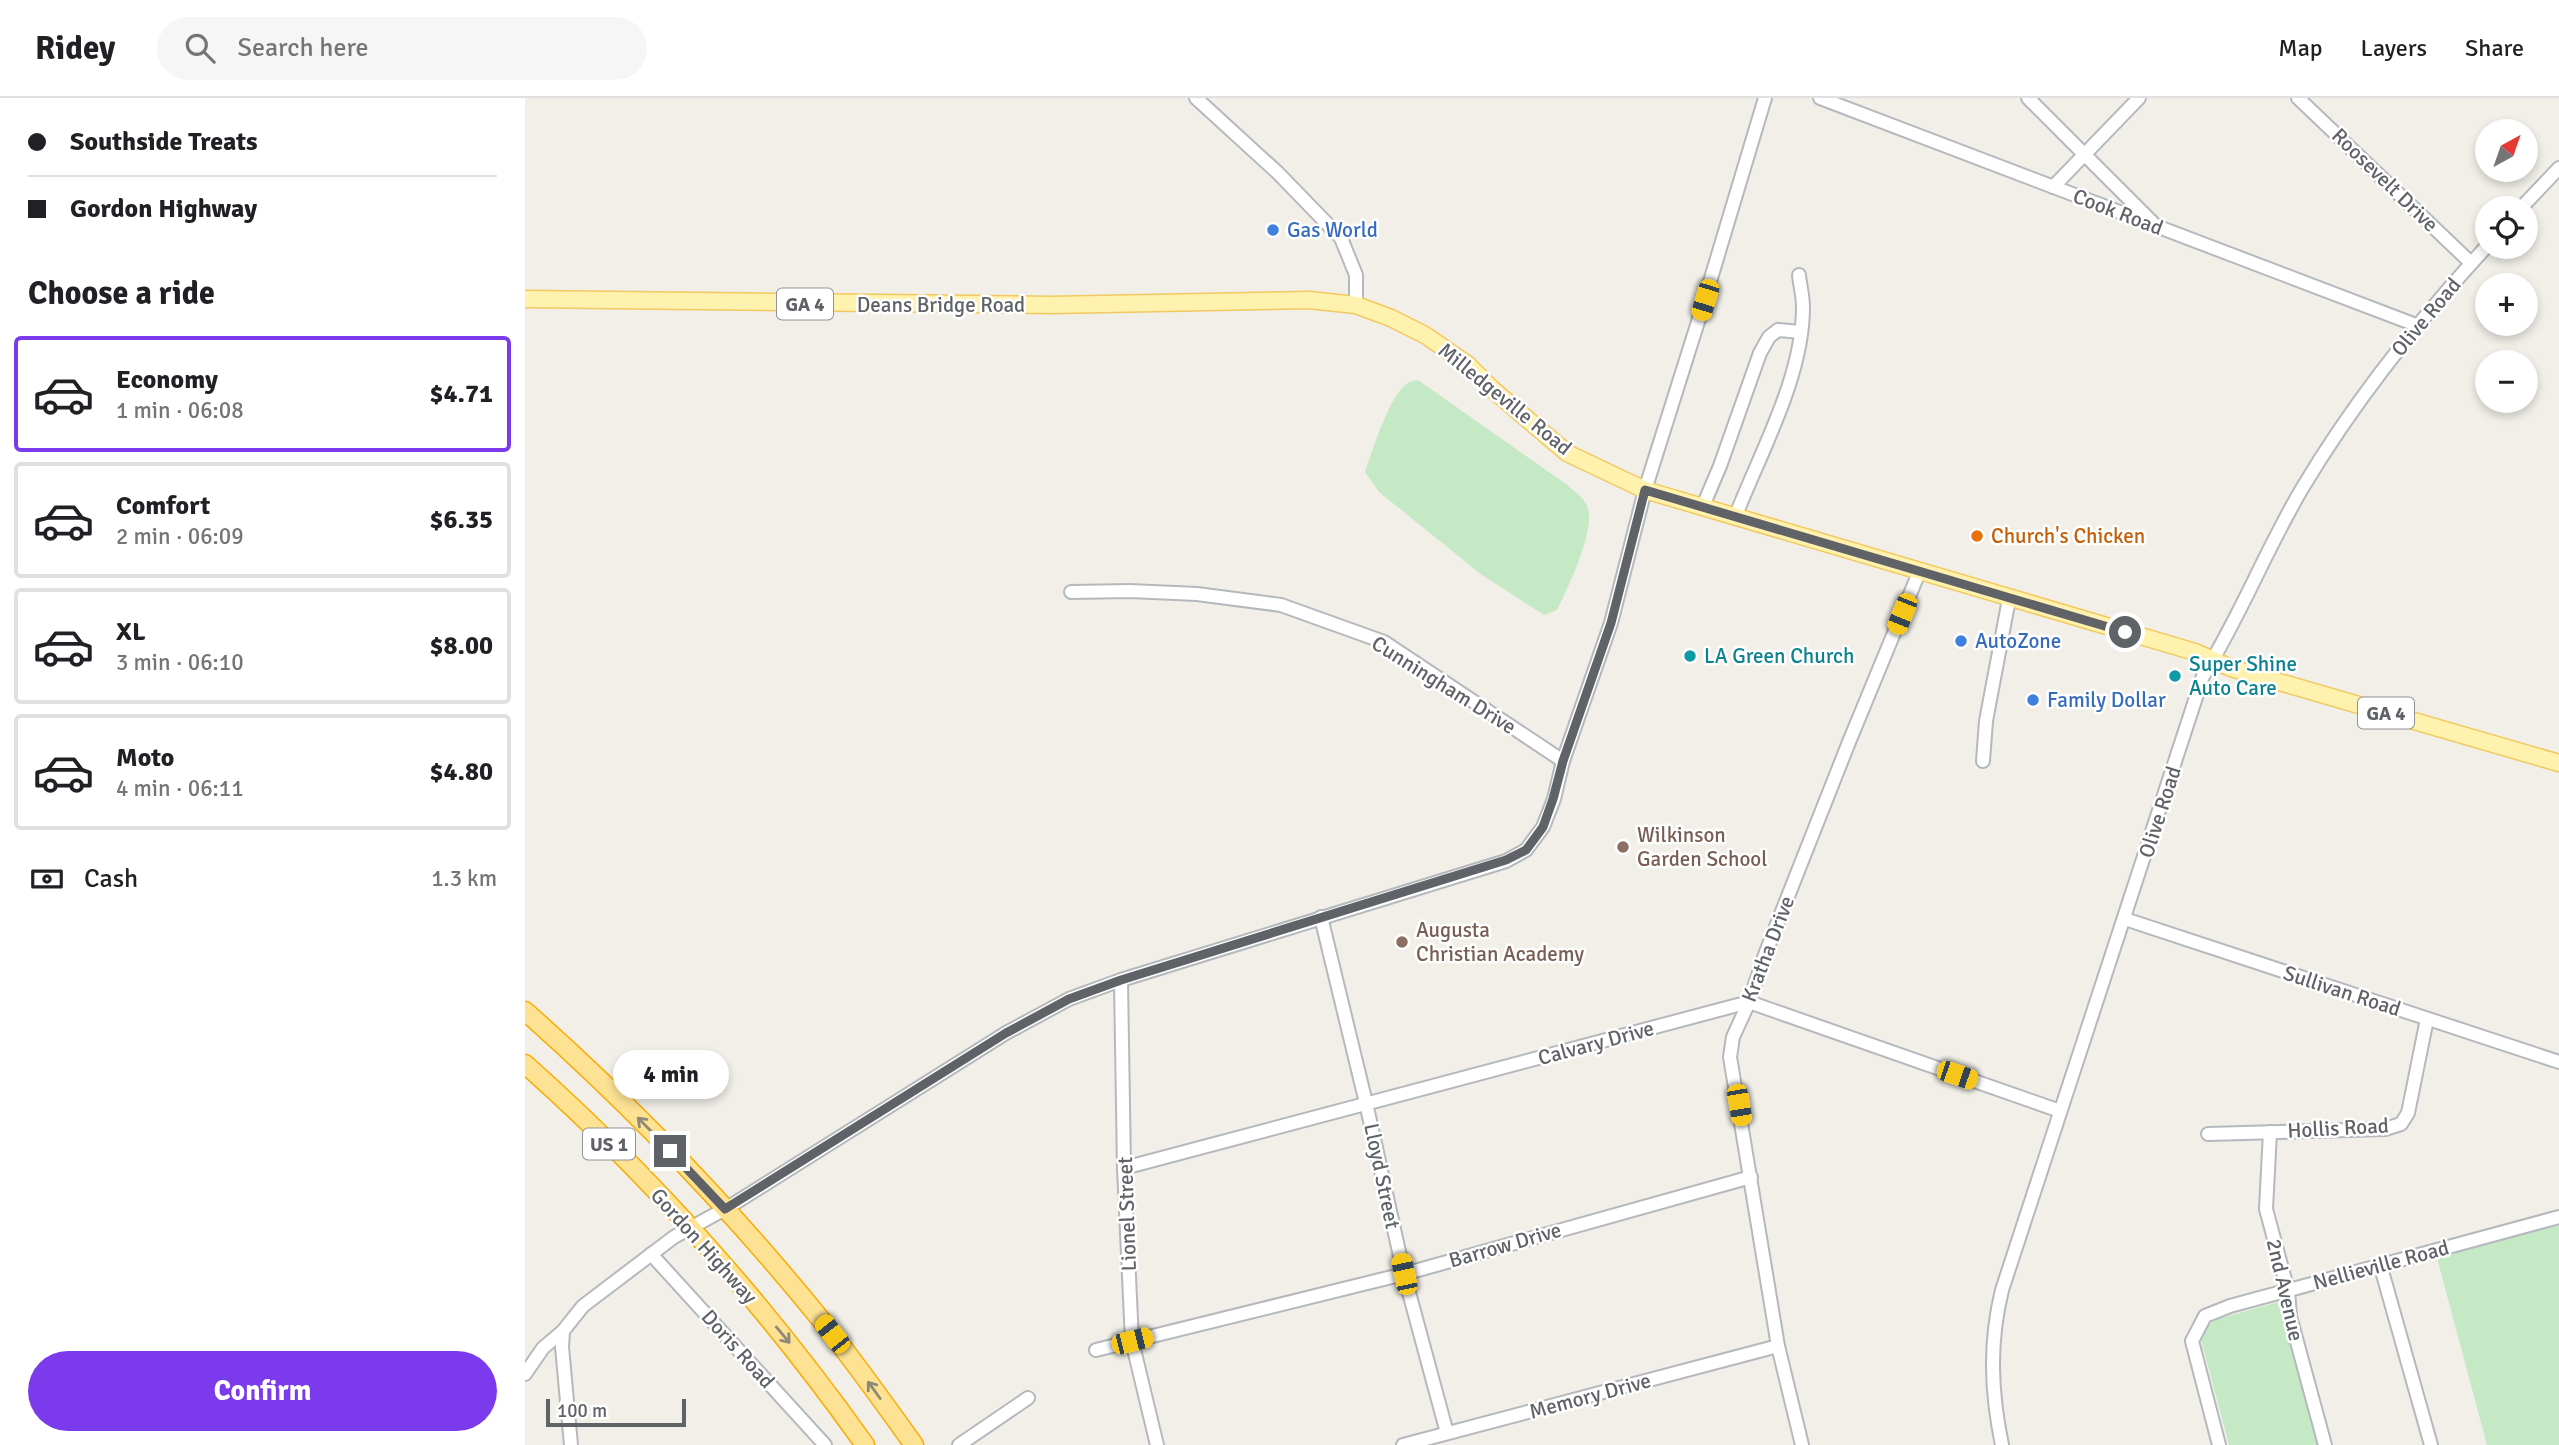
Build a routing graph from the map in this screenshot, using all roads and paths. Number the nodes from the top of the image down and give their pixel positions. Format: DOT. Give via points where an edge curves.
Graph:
graph roads {
  1 [pos="1196,98"];
  2 [pos="1765,98"];
  3 [pos="1820,98"];
  4 [pos="2028,98"];
  5 [pos="2139,98"];
  6 [pos="2298,98"];
  7 [pos="2086,154"];
  8 [pos="2559,167"];
  9 [pos="2053,187"];
  10 [pos="2533,196"];
  11 [pos="2157,227"];
  12 [pos="2476,259"];
  13 [pos="2472,263"];
  14 [pos="1799,275"];
  15 [pos="525,299"];
  16 [pos="1356,305"];
  17 [pos="2416,325"];
  18 [pos="1801,332"];
  19 [pos="1645,490"];
  20 [pos="1703,506"];
  21 [pos="1736,515"];
  22 [pos="1920,570"];
  23 [pos="1071,592"];
  24 [pos="2009,599"];
  25 [pos="2213,660"];
  26 [pos="1563,761"];
  27 [pos="1983,761"];
  28 [pos="2559,762"];
  29 [pos="1321,917"];
  30 [pos="2125,919"];
  31 [pos="1121,980"];
  32 [pos="1749,1002"];
  33 [pos="525,1011"];
  34 [pos="2427,1019"];
  35 [pos="2559,1062"];
  36 [pos="525,1064"];
  37 [pos="1366,1104"];
  38 [pos="2060,1111"];
  39 [pos="2270,1132"];
  40 [pos="2208,1134"];
  41 [pos="1124,1168"];
  42 [pos="1751,1177"];
  43 [pos="725,1209"];
  44 [pos="2559,1217"];
  45 [pos="689,1229"];
  46 [pos="651,1254"];
  47 [pos="2380,1264"];
  48 [pos="1404,1274"];
  49 [pos="2288,1291"];
  50 [pos="563,1331"];
  51 [pos="1132,1341"];
  52 [pos="1778,1346"];
  53 [pos="1095,1350"];
  54 [pos="525,1374"];
  55 [pos="1028,1398"];
  56 [pos="1447,1433"];
  57 [pos="571,1445"];
  58 [pos="825,1445"];
  59 [pos="865,1445"];
  60 [pos="914,1445"];
  61 [pos="959,1445"];
  62 [pos="1157,1445"];
  63 [pos="1403,1445"];
  64 [pos="1802,1445"];
  65 [pos="2002,1445"];
  66 [pos="2219,1445"];
  67 [pos="2325,1445"];
  68 [pos="2431,1445"];
  1 -- 16 [label="street" via="1342,238 1356,275"];
  2 -- 19 [label="street"];
  3 -- 9 [label="street, Cook Road"];
  4 -- 7 [label="street"];
  5 -- 7 [label="street"];
  6 -- 13 [label="street, Roosevelt Drive"];
  7 -- 9 [label="street"];
  7 -- 11 [label="street"];
  8 -- 10 [label="street"];
  9 -- 11 [label="street, Cook Road"];
  11 -- 17 [label="street, Cook Road"];
  12 -- 13 [label="street, Olive Road"];
  13 -- 17 [label="street, Olive Road"];
  14 -- 18 [label="street"];
  15 -- 16 [label="main road, Deans Bridge Road / GA 4" via="1051,305 1309,300"];
  16 -- 19 [label="main road, Milledgeville Road / GA 4" via="1425,335 1467,364 1567,453"];
  17 -- 25 [label="street, Olive Road" via="2338,431 2302,489"];
  18 -- 20 [label="street" via="1778,330 1769,337"];
  18 -- 21 [label="street" via="1781,405"];
  19 -- 20 [label="main road, Milledgeville Road / GA 4"];
  19 -- 26 [label="street" via="1611,623"];
  20 -- 21 [label="main road, Milledgeville Road / GA 4"];
  21 -- 22 [label="main road, Milledgeville Road / GA 4"];
  22 -- 24 [label="main road, Milledgeville Road / GA 4"];
  22 -- 32 [label="street, Kratha Drive"];
  23 -- 26 [label="street, Cunningham Drive" via="1197,594 1281,605 1384,642"];
  24 -- 25 [label="main road, Milledgeville Road / GA 4"];
  24 -- 27 [label="street"];
  25 -- 28 [label="main road, Milledgeville Road / GA 4"];
  25 -- 30 [label="street, Olive Road" via="2203,676"];
  26 -- 29 [label="street" via="1543,827 1526,850"];
  29 -- 31 [label="street"];
  29 -- 37 [label="street, Lloyd Street"];
  30 -- 34 [label="street, Sullivan Road"];
  30 -- 38 [label="street, Olive Road"];
  31 -- 41 [label="street, Lionel Street"];
  31 -- 43 [label="street" via="1069,999 1006,1033"];
  32 -- 37 [label="street, Calvary Drive"];
  32 -- 38 [label="street"];
  32 -- 42 [label="street, Kratha Drive" via="1733,1037 1730,1058"];
  43 -- 33 [label="highway, Gordon Highway / US 1, one-way" via="596,1075"];
  34 -- 35 [label="street, Sullivan Road"];
  34 -- 39 [label="street, Hollis Road" via="2408,1112 2401,1124 2385,1129"];
  36 -- 45 [label="highway, Gordon Highway / US 1"];
  37 -- 41 [label="street, Calvary Drive"];
  37 -- 48 [label="street, Lloyd Street"];
  38 -- 65 [label="street, Olive Road" via="1997,1309 1991,1367"];
  39 -- 40 [label="street, Hollis Road"];
  39 -- 49 [label="street, 2nd Avenue" via="2266,1209"];
  41 -- 51 [label="street, Lionel Street"];
  42 -- 48 [label="street, Barrow Drive"];
  42 -- 52 [label="street, Kratha Drive"];
  43 -- 45 [label="street"];
  60 -- 43 [label="highway, Gordon Highway / US 1, one-way" via="822,1321"];
  44 -- 47 [label="street, Nellieville Road"];
  45 -- 46 [label="street"];
  45 -- 59 [label="highway, Gordon Highway / US 1, one-way" via="796,1351"];
  46 -- 50 [label="street" via="583,1306"];
  46 -- 58 [label="street, Doris Road"];
  47 -- 49 [label="street, Nellieville Road"];
  47 -- 68 [label="street"];
  48 -- 51 [label="street, Barrow Drive"];
  48 -- 56 [label="street, Lloyd Street"];
  49 -- 66 [label="street, Nellieville Road" via="2205,1316 2192,1341"];
  49 -- 67 [label="street, 2nd Avenue" via="2290,1315"];
  50 -- 54 [label="street" via="543,1348"];
  50 -- 57 [label="street"];
  51 -- 53 [label="street, Barrow Drive"];
  51 -- 62 [label="street, Lionel Street"];
  52 -- 56 [label="street, Memory Drive"];
  52 -- 64 [label="street, Kratha Drive"];
  55 -- 61 [label="street"];
  56 -- 63 [label="street, Memory Drive"];
}
